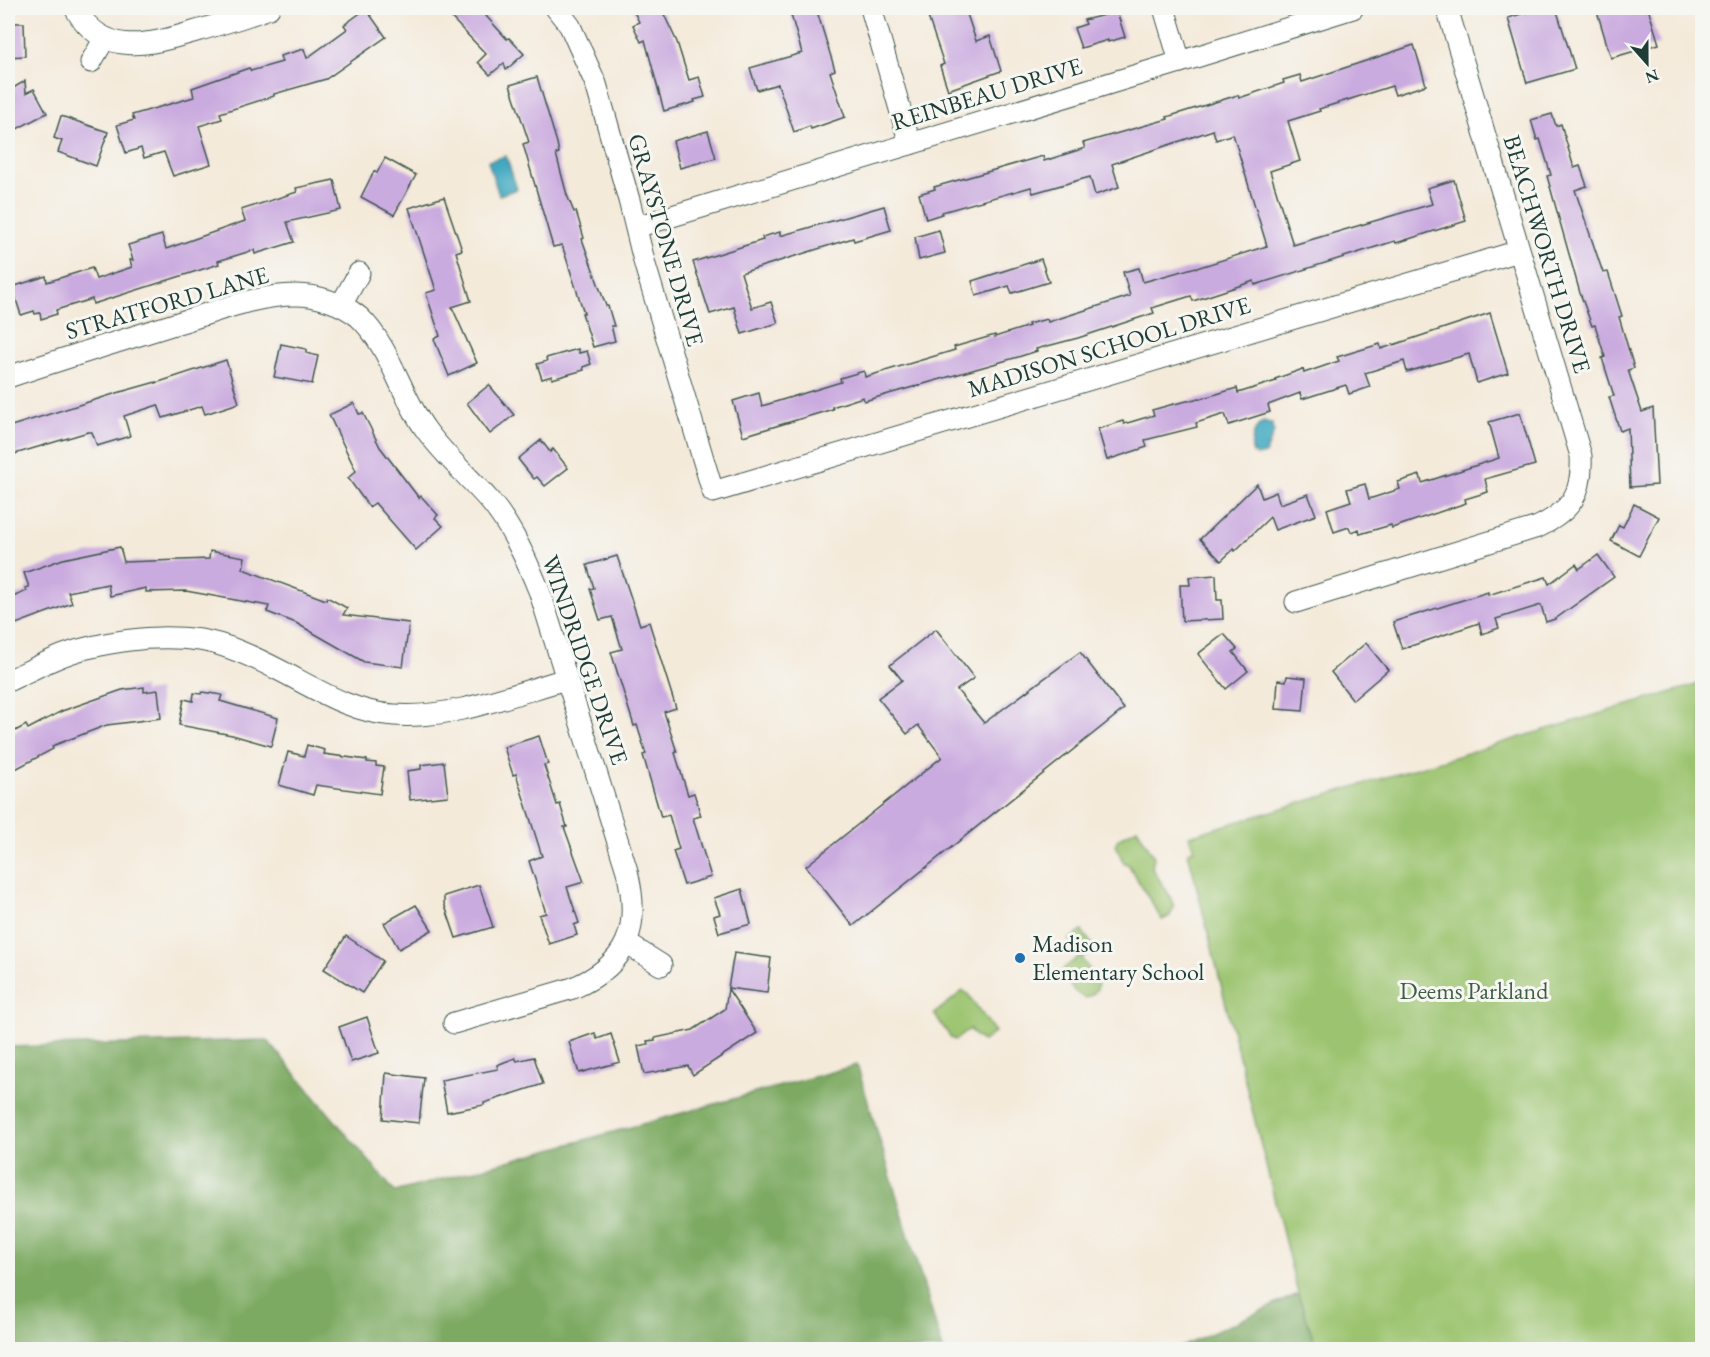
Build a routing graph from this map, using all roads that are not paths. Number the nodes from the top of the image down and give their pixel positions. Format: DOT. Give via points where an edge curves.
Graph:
graph roads {
  1 [pos="75,8"];
  2 [pos="269,8"];
  3 [pos="556,8"];
  4 [pos="871,8"];
  5 [pos="1164,8"];
  6 [pos="1353,8"];
  7 [pos="1447,8"];
  8 [pos="111,40"];
  9 [pos="91,62"];
  10 [pos="1180,62"];
  11 [pos="910,144"];
  12 [pos="636,227"];
  13 [pos="1519,251"];
  14 [pos="359,273"];
  15 [pos="341,305"];
  16 [pos="8,376"];
  17 [pos="713,492"];
  18 [pos="1296,602"];
  19 [pos="566,679"];
  20 [pos="8,681"];
  21 [pos="626,943"];
  22 [pos="661,965"];
  23 [pos="454,1023"];
  1 -- 8 [label="street" via="85,22"];
  2 -- 8 [label="street" via="155,43 136,45"];
  3 -- 12 [label="street, GRAYSTONE DRIVE" via="570,26 596,84"];
  4 -- 11 [label="street"];
  5 -- 10 [label="street"];
  6 -- 10 [label="street, REINBEAU DRIVE"];
  7 -- 13 [label="street, BEACHWORTH DRIVE"];
  8 -- 9 [label="street"];
  10 -- 11 [label="street, REINBEAU DRIVE"];
  11 -- 12 [label="street, REINBEAU DRIVE"];
  12 -- 17 [label="street, GRAYSTONE DRIVE"];
  13 -- 17 [label="street, MADISON SCHOOL DRIVE"];
  13 -- 18 [label="street, BEACHWORTH DRIVE" via="1581,456 1580,487 1573,500 1563,513 1538,527"];
  14 -- 15 [label="street"];
  15 -- 16 [label="street, STRATFORD LANE" via="298,295 252,300"];
  15 -- 19 [label="street, WINDRIDGE DRIVE" via="372,332 426,430 491,502 513,537 540,593"];
  19 -- 20 [label="street" via="461,710 426,716 392,715 356,708 272,666 221,646 201,640 166,639 129,640 85,648"];
  19 -- 21 [label="street, WINDRIDGE DRIVE" via="632,889 634,908"];
  21 -- 22 [label="street"];
  21 -- 23 [label="street" via="616,959 590,981"];
}
